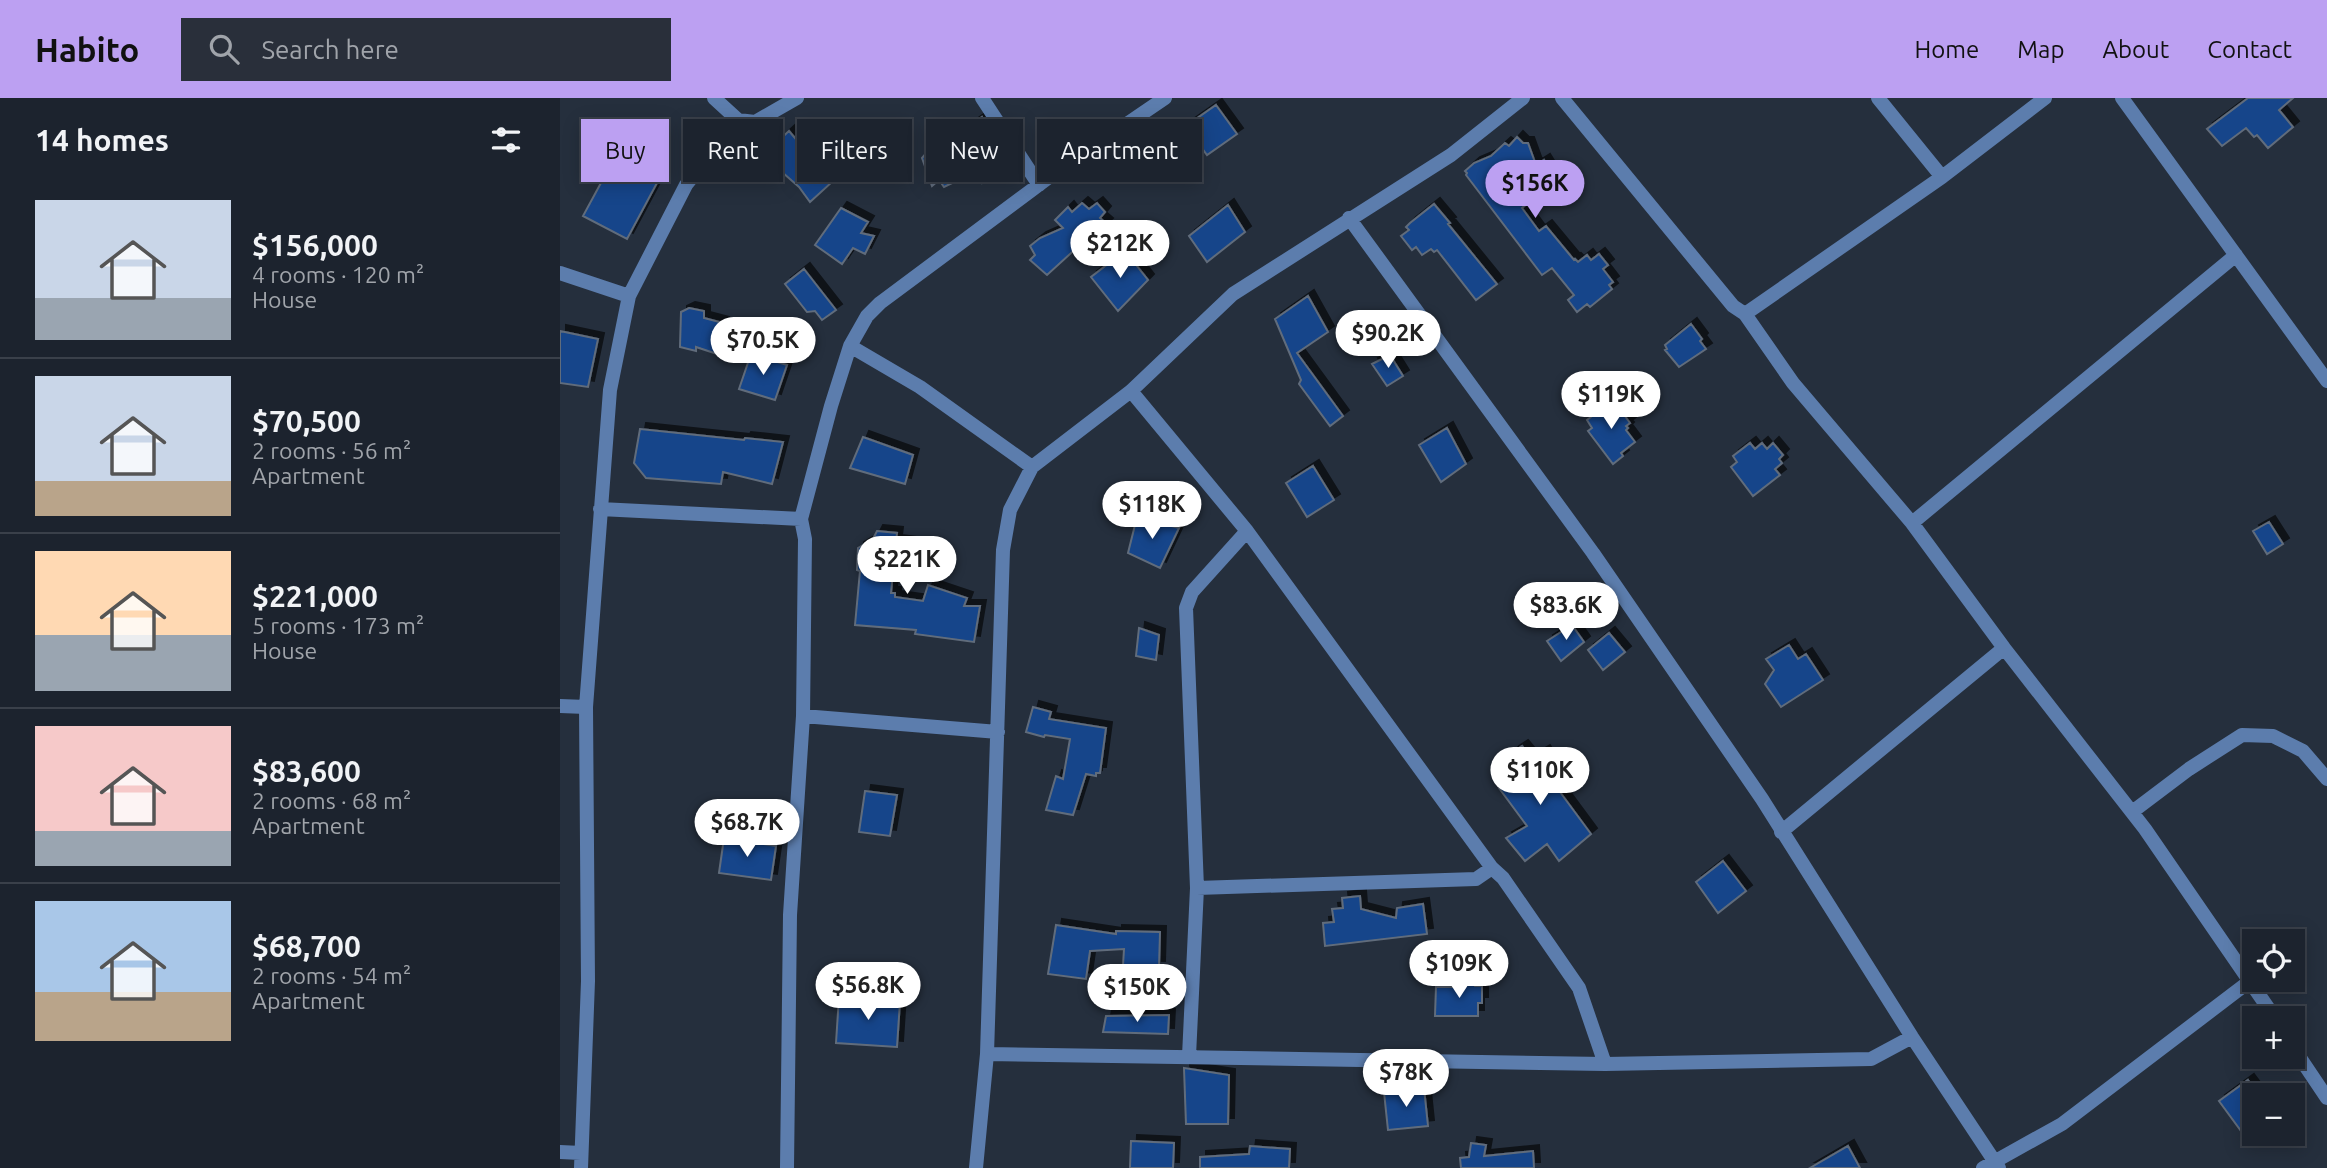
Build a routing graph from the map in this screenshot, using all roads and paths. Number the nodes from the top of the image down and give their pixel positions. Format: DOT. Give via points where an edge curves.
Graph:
graph roads {
  1 [pos="714,98"];
  2 [pos="797,98"];
  3 [pos="982,98"];
  4 [pos="1165,98"];
  5 [pos="1523,98"];
  6 [pos="1562,98"];
  7 [pos="1878,98"];
  8 [pos="2045,98"];
  9 [pos="2122,98"];
  10 [pos="737,119"];
  11 [pos="760,119"];
  12 [pos="1942,177"];
  13 [pos="688,182"];
  14 [pos="1039,185"];
  15 [pos="1349,218"];
  16 [pos="2236,255"];
  17 [pos="560,273"];
  18 [pos="629,296"];
  19 [pos="1745,314"];
  20 [pos="850,346"];
  21 [pos="2327,381"];
  22 [pos="1131,391"];
  23 [pos="1032,467"];
  24 [pos="600,509"];
  25 [pos="801,519"];
  26 [pos="1912,523"];
  27 [pos="1247,531"];
  28 [pos="2004,648"];
  29 [pos="560,706"];
  30 [pos="586,706"];
  31 [pos="803,716"];
  32 [pos="998,732"];
  33 [pos="2327,779"];
  34 [pos="2132,812"];
  35 [pos="1781,832"];
  36 [pos="1492,868"];
  37 [pos="1198,888"];
  38 [pos="2242,970"];
  39 [pos="2242,988"];
  40 [pos="1912,1037"];
  41 [pos="987,1054"];
  42 [pos="1189,1056"];
  43 [pos="1605,1064"];
  44 [pos="2305,1065"];
  45 [pos="2327,1098"];
  46 [pos="560,1152"];
  47 [pos="581,1161"];
  48 [pos="1993,1166"];
  49 [pos="787,1168"];
  50 [pos="976,1168"];
  1 -- 10 [label="street"];
  2 -- 11 [label="street"];
  3 -- 14 [label="street"];
  4 -- 14 [label="street"];
  5 -- 15 [label="street" via="1451,155"];
  6 -- 19 [label="street" via="1732,306"];
  7 -- 12 [label="street"];
  8 -- 12 [label="street"];
  9 -- 16 [label="street"];
  12 -- 19 [label="street"];
  13 -- 18 [label="street"];
  14 -- 20 [label="street" via="880,303"];
  15 -- 22 [label="street" via="1233,294"];
  15 -- 35 [label="street" via="1593,553"];
  16 -- 21 [label="street"];
  16 -- 26 [label="street"];
  17 -- 18 [label="street"];
  18 -- 24 [label="street" via="610,390"];
  19 -- 26 [label="street" via="1793,383"];
  20 -- 23 [label="street" via="920,387"];
  20 -- 25 [label="street"];
  22 -- 23 [label="street"];
  22 -- 27 [label="street"];
  23 -- 32 [label="street" via="1010,510 1003,550"];
  24 -- 25 [label="street"];
  24 -- 30 [label="street"];
  25 -- 31 [label="street" via="805,540"];
  26 -- 28 [label="street"];
  27 -- 36 [label="street"];
  27 -- 37 [label="street" via="1192,592 1186,608"];
  28 -- 34 [label="street"];
  28 -- 35 [label="street"];
  29 -- 30 [label="street"];
  30 -- 47 [label="street" via="588,981"];
  31 -- 32 [label="street"];
  31 -- 49 [label="street" via="790,915"];
  32 -- 41 [label="street"];
  33 -- 34 [label="street" via="2303,751 2273,736 2242,735"];
  34 -- 38 [label="street"];
  35 -- 40 [label="street"];
  36 -- 37 [label="street" via="1476,879"];
  36 -- 43 [label="street" via="1580,988"];
  37 -- 42 [label="street"];
  39 -- 48 [label="street" via="2062,1124"];
  40 -- 43 [label="street" via="1871,1059"];
  40 -- 48 [label="street"];
  41 -- 42 [label="street"];
  41 -- 50 [label="street"];
  42 -- 43 [label="street"];
  44 -- 45 [label="street"];
  46 -- 47 [label="street"];
}
